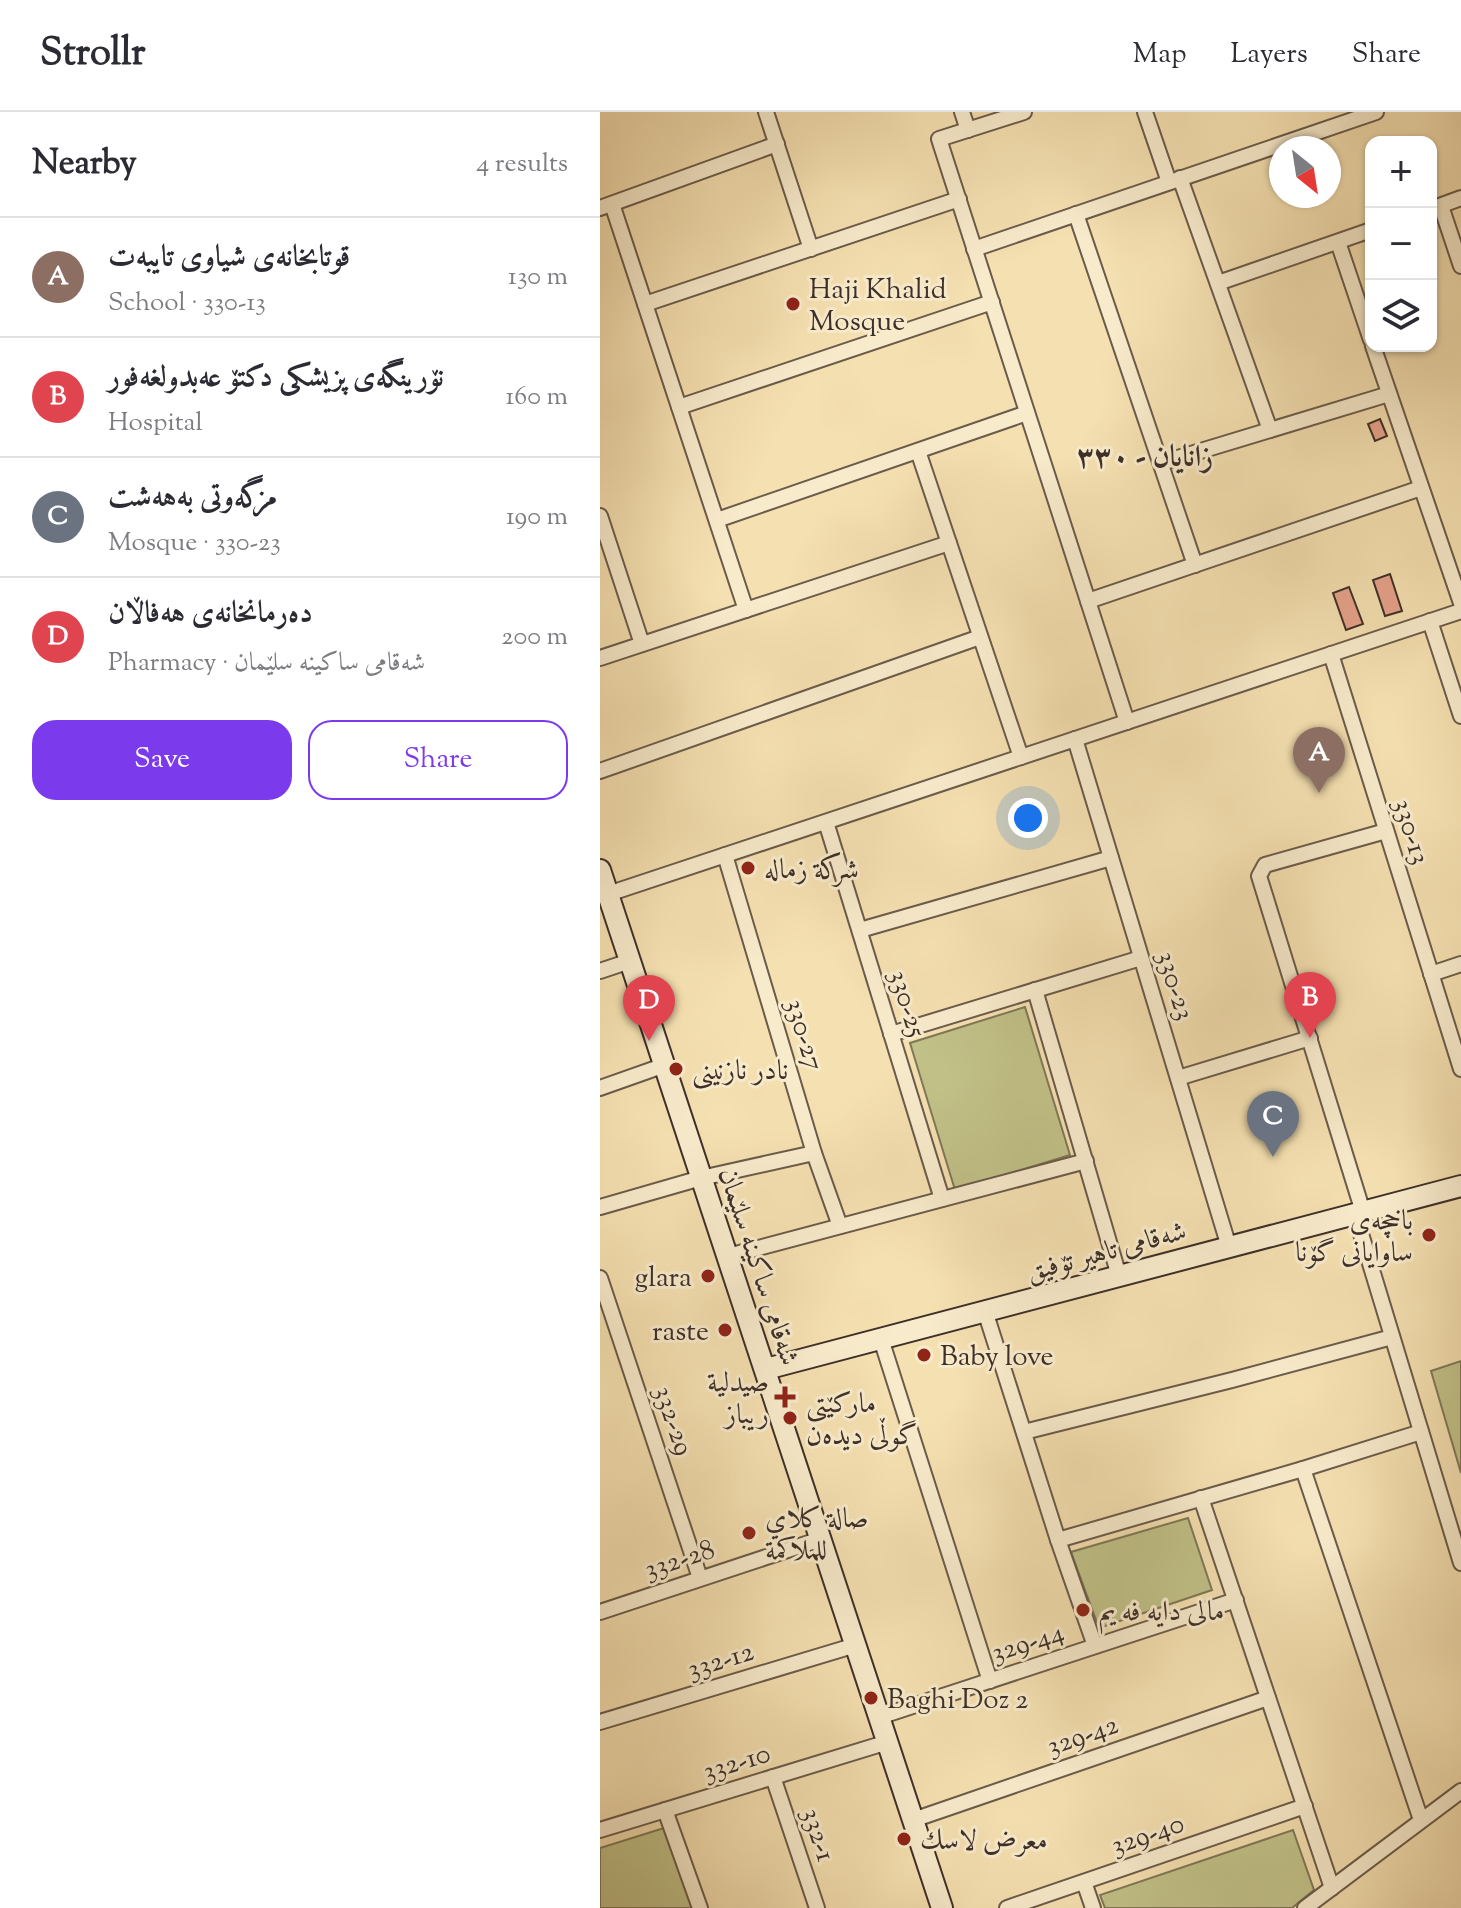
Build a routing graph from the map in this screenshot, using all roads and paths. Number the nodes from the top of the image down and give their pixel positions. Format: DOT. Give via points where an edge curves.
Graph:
graph roads {
  1 [pos="766,112"];
  2 [pos="962,112"];
  3 [pos="1024,112"];
  4 [pos="1145,112"];
  5 [pos="1376,112"];
  6 [pos="968,130"];
  7 [pos="777,144"];
  8 [pos="1175,180"];
  9 [pos="1461,198"];
  10 [pos="959,199"];
  11 [pos="606,206"];
  12 [pos="1437,207"];
  13 [pos="1436,208"];
  14 [pos="1076,214"];
  15 [pos="1365,232"];
  16 [pos="1338,242"];
  17 [pos="811,249"];
  18 [pos="974,249"];
  19 [pos="1461,266"];
  20 [pos="1218,283"];
  21 [pos="992,302"];
  22 [pos="645,304"];
  23 [pos="1365,322"];
  24 [pos="1375,352"];
  25 [pos="1389,394"];
  26 [pos="679,407"];
  27 [pos="1027,413"];
  28 [pos="1270,430"];
  29 [pos="918,451"];
  30 [pos="1161,463"];
  31 [pos="1421,488"];
  32 [pos="600,516"];
  33 [pos="717,520"];
  34 [pos="949,543"];
  35 [pos="1195,565"];
  36 [pos="1088,601"];
  37 [pos="1461,603"];
  38 [pos="746,610"];
  39 [pos="1461,611"];
  40 [pos="1430,621"];
  41 [pos="980,637"];
  42 [pos="642,644"];
  43 [pos="1331,654"];
  44 [pos="600,658"];
  45 [pos="1461,716"];
  46 [pos="1127,722"];
  47 [pos="1075,739"];
  48 [pos="1021,757"];
  49 [pos="600,771"];
  50 [pos="826,822"];
  51 [pos="1386,831"];
  52 [pos="725,855"];
  53 [pos="1111,858"];
  54 [pos="600,870"];
  55 [pos="608,894"];
  56 [pos="860,930"];
  57 [pos="1141,958"];
  58 [pos="630,961"];
  59 [pos="1461,964"];
  60 [pos="600,971"];
  61 [pos="1431,974"];
  62 [pos="1035,990"];
  63 [pos="891,1034"];
  64 [pos="1310,1038"];
  65 [pos="665,1065"];
  66 [pos="1461,1069"];
  67 [pos="1178,1078"];
  68 [pos="600,1088"];
  69 [pos="814,1153"];
  70 [pos="1086,1161"];
  71 [pos="701,1178"];
  72 [pos="1461,1186"];
  73 [pos="942,1199"];
  74 [pos="600,1207"];
  75 [pos="1359,1213"];
  76 [pos="840,1226"];
  77 [pos="1229,1247"];
  78 [pos="728,1256"];
  79 [pos="1119,1276"];
  80 [pos="600,1278"];
  81 [pos="985,1311"];
  82 [pos="1392,1337"];
  83 [pos="881,1339"];
  84 [pos="766,1369"];
  85 [pos="1024,1432"];
  86 [pos="1421,1432"];
  87 [pos="1303,1469"];
  88 [pos="1201,1498"];
  89 [pos="821,1539"];
  90 [pos="1058,1540"];
  91 [pos="1461,1563"];
  92 [pos="700,1578"];
  93 [pos="1236,1600"];
  94 [pos="600,1612"];
  95 [pos="856,1645"];
  96 [pos="1095,1646"];
  97 [pos="990,1681"];
  98 [pos="1268,1698"];
  99 [pos="879,1717"];
  100 [pos="600,1722"];
  101 [pos="888,1742"];
  102 [pos="773,1777"];
  103 [pos="1461,1791"];
  104 [pos="1305,1806"];
  105 [pos="665,1810"];
  106 [pos="913,1820"];
  107 [pos="1421,1820"];
  108 [pos="600,1830"];
  109 [pos="1084,1882"];
  110 [pos="1332,1888"];
  111 [pos="700,1908"];
  112 [pos="817,1908"];
  113 [pos="942,1908"];
  114 [pos="1007,1908"];
  115 [pos="1093,1908"];
  116 [pos="1305,1908"];
  1 -- 7 [label="street"];
  2 -- 6 [label="street"];
  3 -- 6 [label="street"];
  4 -- 8 [label="street"];
  5 -- 8 [label="street"];
  6 -- 10 [label="street" via="939,139"];
  7 -- 11 [label="street"];
  7 -- 17 [label="street"];
  8 -- 14 [label="street"];
  8 -- 20 [label="street"];
  9 -- 12 [label="street"];
  10 -- 17 [label="street"];
  10 -- 18 [label="street"];
  11 -- 22 [label="street"];
  13 -- 19 [label="street"];
  14 -- 18 [label="street"];
  14 -- 30 [label="street"];
  15 -- 16 [label="street"];
  16 -- 20 [label="street"];
  16 -- 23 [label="street"];
  17 -- 22 [label="street"];
  18 -- 21 [label="street"];
  20 -- 28 [label="street"];
  21 -- 26 [label="street"];
  21 -- 27 [label="street"];
  22 -- 26 [label="street"];
  24 -- 25 [label="street"];
  25 -- 28 [label="street"];
  25 -- 31 [label="street"];
  26 -- 33 [label="street"];
  27 -- 29 [label="street"];
  27 -- 36 [label="street"];
  28 -- 30 [label="street"];
  29 -- 33 [label="street"];
  29 -- 34 [label="street"];
  30 -- 35 [label="street"];
  31 -- 35 [label="street"];
  31 -- 37 [label="street"];
  32 -- 42 [label="street"];
  33 -- 38 [label="street"];
  34 -- 38 [label="street"];
  34 -- 41 [label="street"];
  35 -- 36 [label="street"];
  36 -- 46 [label="street"];
  38 -- 42 [label="street"];
  39 -- 40 [label="street"];
  40 -- 43 [label="street"];
  40 -- 45 [label="street"];
  41 -- 48 [label="street"];
  41 -- 49 [label="street"];
  42 -- 44 [label="street"];
  43 -- 46 [label="street"];
  43 -- 51 [label="street, 330-13"];
  46 -- 47 [label="street"];
  47 -- 48 [label="street"];
  47 -- 53 [label="street, 330-23"];
  48 -- 50 [label="street"];
  50 -- 52 [label="street"];
  50 -- 56 [label="street, 330-25"];
  51 -- 61 [label="street, 330-13"];
  51 -- 64 [label="street" via="1265,865 1259,876"];
  52 -- 55 [label="street"];
  52 -- 69 [label="street, 330-27"];
  53 -- 56 [label="street"];
  53 -- 57 [label="street, 330-23"];
  54 -- 55 [label="street, شەقامی ساکینە سلێمان"];
  55 -- 58 [label="street, شەقامی ساکینە سلێمان"];
  56 -- 63 [label="street, 330-25"];
  57 -- 62 [label="street"];
  57 -- 67 [label="street, 330-23"];
  58 -- 60 [label="street"];
  58 -- 65 [label="street, شەقامی ساکینە سلێمان"];
  59 -- 61 [label="street"];
  61 -- 66 [label="street, 330-13"];
  62 -- 63 [label="street"];
  62 -- 70 [label="street"];
  63 -- 73 [label="street, 330-25"];
  64 -- 67 [label="street"];
  64 -- 75 [label="street"];
  65 -- 68 [label="street"];
  65 -- 71 [label="street, شەقامی ساکینە سلێمان"];
  67 -- 77 [label="street, 330-23"];
  69 -- 71 [label="street"];
  69 -- 76 [label="street, 330-27"];
  70 -- 73 [label="street"];
  70 -- 79 [label="street"];
  71 -- 74 [label="street"];
  71 -- 78 [label="street, شەقامی ساکینە سلێمان"];
  72 -- 75 [label="street, شەقامی تاهیر تۆفیق"];
  73 -- 76 [label="street"];
  75 -- 77 [label="street, شەقامی تاهیر تۆفیق"];
  75 -- 82 [label="street"];
  76 -- 78 [label="street"];
  77 -- 79 [label="street, شەقامی تاهیر تۆفیق"];
  78 -- 84 [label="street, شەقامی ساکینە سلێمان"];
  79 -- 81 [label="street, شەقامی تاهیر تۆفیق"];
  80 -- 92 [label="street, 332-29"];
  81 -- 83 [label="street, شەقامی تاهیر تۆفیق"];
  81 -- 85 [label="street"];
  82 -- 85 [label="street"];
  82 -- 86 [label="street"];
  83 -- 84 [label="street, شەقامی تاهیر تۆفیق"];
  83 -- 97 [label="street"];
  84 -- 89 [label="street, شەقامی ساکینە سلێمان"];
  85 -- 90 [label="street"];
  86 -- 87 [label="street"];
  86 -- 91 [label="street"];
  87 -- 88 [label="street"];
  87 -- 107 [label="street"];
  88 -- 90 [label="street"];
  88 -- 93 [label="street"];
  89 -- 92 [label="street, 332-28"];
  89 -- 95 [label="street, شەقامی ساکینە سلێمان"];
  90 -- 96 [label="street"];
  92 -- 94 [label="street, 332-28"];
  93 -- 96 [label="street, 329-44"];
  93 -- 98 [label="street"];
  95 -- 99 [label="street, شەقامی ساکینە سلێمان"];
  95 -- 100 [label="street, 332-12"];
  96 -- 97 [label="street, 329-44"];
  97 -- 99 [label="street, 329-44"];
  98 -- 104 [label="street"];
  98 -- 106 [label="street, 329-42"];
  99 -- 101 [label="street, شەقامی ساکینە سلێمان"];
  101 -- 102 [label="street, 332-10"];
  101 -- 106 [label="street, شەقامی ساکینە سلێمان"];
  102 -- 105 [label="street, 332-10"];
  102 -- 112 [label="street, 332-1"];
  103 -- 107 [label="street"];
  104 -- 109 [label="street, 329-40"];
  104 -- 110 [label="street"];
  105 -- 108 [label="street, 332-10"];
  105 -- 111 [label="street"];
  106 -- 113 [label="street, شەقامی ساکینە سلێمان"];
  107 -- 110 [label="street"];
  109 -- 114 [label="street, 329-40"];
  109 -- 115 [label="street"];
  110 -- 116 [label="street"];
}
